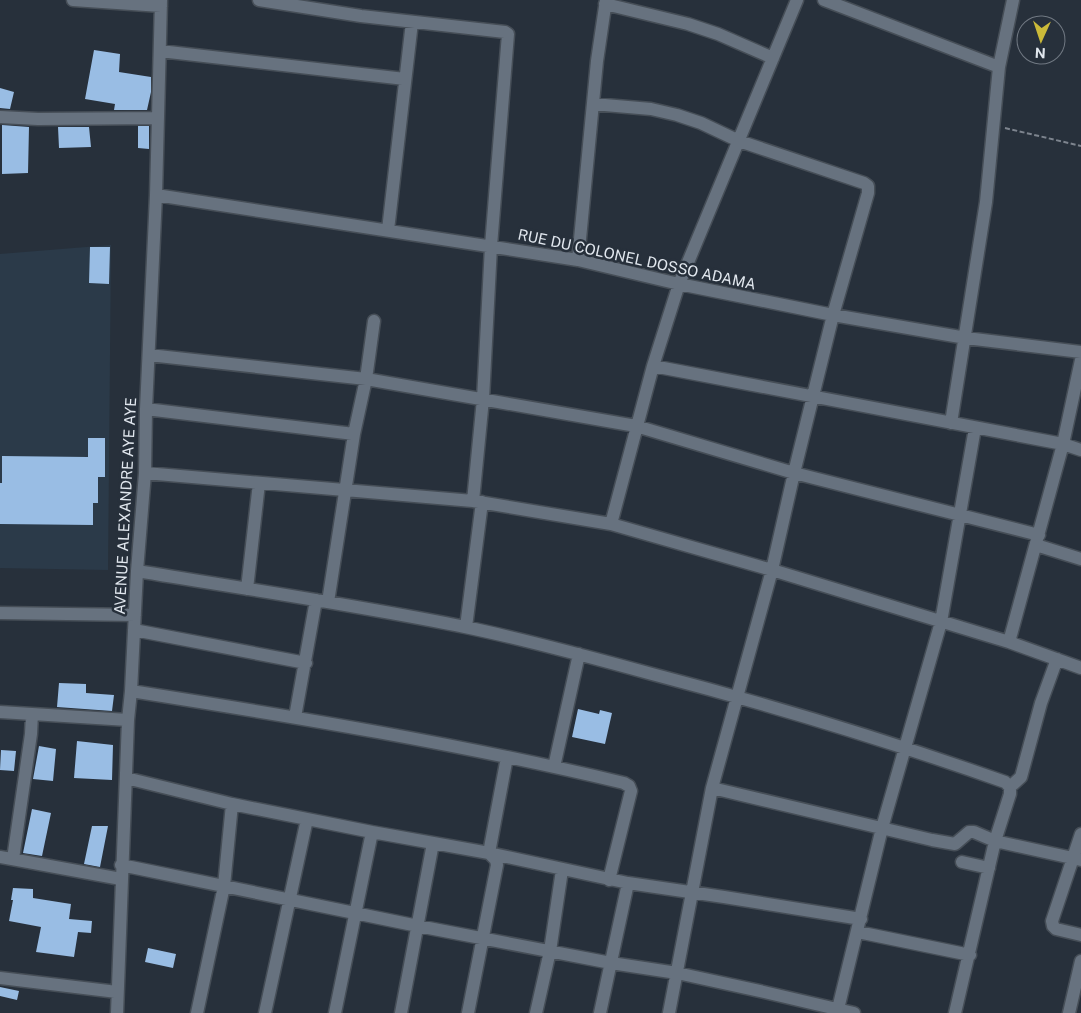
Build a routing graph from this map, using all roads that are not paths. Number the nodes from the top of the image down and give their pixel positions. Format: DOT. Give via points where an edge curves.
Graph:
graph roads {
  1 [pos="73,0"];
  2 [pos="259,0"];
  3 [pos="798,0"];
  4 [pos="824,0"];
  5 [pos="1013,0"];
  6 [pos="605,2"];
  7 [pos="161,3"];
  8 [pos="412,22"];
  9 [pos="160,51"];
  10 [pos="773,58"];
  11 [pos="999,67"];
  12 [pos="405,79"];
  13 [pos="593,104"];
  14 [pos="0,117"];
  15 [pos="157,118"];
  16 [pos="739,141"];
  17 [pos="156,195"];
  18 [pos="388,230"];
  19 [pos="491,246"];
  20 [pos="578,260"];
  21 [pos="679,284"];
  22 [pos="833,315"];
  23 [pos="374,321"];
  24 [pos="966,338"];
  25 [pos="1081,352"];
  26 [pos="149,355"];
  27 [pos="1081,360"];
  28 [pos="653,366"];
  29 [pos="366,379"];
  30 [pos="813,396"];
  31 [pos="483,399"];
  32 [pos="146,409"];
  33 [pos="951,423"];
  34 [pos="636,426"];
  35 [pos="975,428"];
  36 [pos="354,434"];
  37 [pos="1063,444"];
  38 [pos="1081,450"];
  39 [pos="145,473"];
  40 [pos="794,473"];
  41 [pos="259,483"];
  42 [pos="346,490"];
  43 [pos="477,501"];
  44 [pos="960,514"];
  45 [pos="611,524"];
  46 [pos="1037,540"];
  47 [pos="1081,558"];
  48 [pos="772,570"];
  49 [pos="137,571"];
  50 [pos="247,589"];
  51 [pos="322,601"];
  52 [pos="0,613"];
  53 [pos="135,615"];
  54 [pos="941,622"];
  55 [pos="466,627"];
  56 [pos="134,630"];
  57 [pos="1009,642"];
  58 [pos="579,654"];
  59 [pos="1057,660"];
  60 [pos="306,663"];
  61 [pos="1081,668"];
  62 [pos="131,691"];
  63 [pos="738,696"];
  64 [pos="0,712"];
  65 [pos="32,714"];
  66 [pos="295,718"];
  67 [pos="128,720"];
  68 [pos="905,747"];
  69 [pos="507,757"];
  70 [pos="554,767"];
  71 [pos="126,778"];
  72 [pos="1010,787"];
  73 [pos="712,788"];
  74 [pos="232,804"];
  75 [pos="307,820"];
  76 [pos="882,828"];
  77 [pos="372,832"];
  78 [pos="1081,834"];
  79 [pos="995,841"];
  80 [pos="433,843"];
  81 [pos="488,853"];
  82 [pos="0,857"];
  83 [pos="13,859"];
  84 [pos="1077,859"];
  85 [pos="962,862"];
  86 [pos="122,865"];
  87 [pos="989,868"];
  88 [pos="562,870"];
  89 [pos="121,879"];
  90 [pos="609,880"];
  91 [pos="628,883"];
  92 [pos="224,886"];
  93 [pos="694,892"];
  94 [pos="291,900"];
  95 [pos="356,913"];
  96 [pos="418,926"];
  97 [pos="859,926"];
  98 [pos="1081,935"];
  99 [pos="483,938"];
  100 [pos="550,951"];
  101 [pos="970,955"];
  102 [pos="1081,961"];
  103 [pos="611,963"];
  104 [pos="676,974"];
  105 [pos="0,978"];
  106 [pos="117,992"];
  107 [pos="838,1011"];
  108 [pos="117,1013"];
  109 [pos="197,1013"];
  110 [pos="265,1013"];
  111 [pos="335,1013"];
  112 [pos="401,1013"];
  113 [pos="468,1013"];
  114 [pos="536,1013"];
  115 [pos="600,1013"];
  116 [pos="669,1013"];
  117 [pos="854,1013"];
  118 [pos="955,1013"];
  119 [pos="1069,1013"];
  1 -- 7 [label="street"];
  2 -- 8 [label="street"];
  3 -- 10 [label="street"];
  4 -- 11 [label="street"];
  5 -- 11 [label="street"];
  6 -- 10 [label="street" via="688,24"];
  6 -- 13 [label="street"];
  7 -- 9 [label="street, AVENUE ALEXANDRE AYE AYE"];
  8 -- 12 [label="street"];
  8 -- 19 [label="street" via="508,34"];
  9 -- 12 [label="street"];
  9 -- 15 [label="street, AVENUE ALEXANDRE AYE AYE"];
  10 -- 16 [label="street"];
  11 -- 24 [label="street" via="986,202"];
  12 -- 18 [label="street"];
  13 -- 16 [label="street" via="651,109 677,115"];
  13 -- 20 [label="street"];
  14 -- 15 [label="street"];
  15 -- 17 [label="street, AVENUE ALEXANDRE AYE AYE"];
  16 -- 21 [label="street"];
  16 -- 22 [label="street" via="868,186"];
  17 -- 18 [label="street, RUE DU COLONEL DOSSO ADAMA"];
  17 -- 26 [label="street, AVENUE ALEXANDRE AYE AYE"];
  18 -- 19 [label="street, RUE DU COLONEL DOSSO ADAMA"];
  19 -- 20 [label="street, RUE DU COLONEL DOSSO ADAMA"];
  19 -- 31 [label="street"];
  20 -- 21 [label="street, RUE DU COLONEL DOSSO ADAMA"];
  21 -- 22 [label="street, RUE DU COLONEL DOSSO ADAMA"];
  21 -- 28 [label="street"];
  22 -- 24 [label="street, RUE DU COLONEL DOSSO ADAMA"];
  22 -- 30 [label="street"];
  23 -- 29 [label="street"];
  24 -- 25 [label="street, RUE DU COLONEL DOSSO ADAMA"];
  24 -- 33 [label="street"];
  26 -- 29 [label="street"];
  26 -- 32 [label="street, AVENUE ALEXANDRE AYE AYE"];
  27 -- 37 [label="street"];
  28 -- 30 [label="street"];
  28 -- 34 [label="street"];
  29 -- 31 [label="street"];
  29 -- 36 [label="street"];
  30 -- 33 [label="street"];
  30 -- 40 [label="street"];
  31 -- 34 [label="street"];
  31 -- 43 [label="street"];
  32 -- 36 [label="street"];
  32 -- 39 [label="street, AVENUE ALEXANDRE AYE AYE"];
  33 -- 35 [label="street"];
  34 -- 40 [label="street"];
  34 -- 45 [label="street"];
  35 -- 37 [label="street"];
  35 -- 44 [label="street"];
  36 -- 42 [label="street"];
  37 -- 38 [label="street"];
  37 -- 46 [label="street"];
  39 -- 41 [label="street"];
  39 -- 49 [label="street, AVENUE ALEXANDRE AYE AYE"];
  40 -- 44 [label="street"];
  40 -- 48 [label="street"];
  41 -- 42 [label="street"];
  41 -- 50 [label="street"];
  42 -- 43 [label="street"];
  42 -- 51 [label="street"];
  43 -- 45 [label="street"];
  43 -- 55 [label="street"];
  44 -- 46 [label="street"];
  44 -- 54 [label="street"];
  45 -- 48 [label="street"];
  46 -- 47 [label="street"];
  46 -- 57 [label="street"];
  48 -- 54 [label="street"];
  48 -- 63 [label="street"];
  49 -- 50 [label="street"];
  49 -- 53 [label="street, AVENUE ALEXANDRE AYE AYE"];
  50 -- 51 [label="street"];
  51 -- 55 [label="street"];
  51 -- 60 [label="street"];
  52 -- 53 [label="street"];
  53 -- 56 [label="street, AVENUE ALEXANDRE AYE AYE"];
  54 -- 57 [label="street"];
  54 -- 68 [label="street"];
  55 -- 58 [label="street"];
  56 -- 60 [label="street"];
  56 -- 62 [label="street, AVENUE ALEXANDRE AYE AYE"];
  57 -- 59 [label="street"];
  58 -- 63 [label="street"];
  58 -- 70 [label="street"];
  59 -- 61 [label="street"];
  59 -- 72 [label="street" via="1041,703 1021,777"];
  60 -- 66 [label="street"];
  62 -- 66 [label="street"];
  62 -- 67 [label="street, AVENUE ALEXANDRE AYE AYE"];
  63 -- 68 [label="street"];
  63 -- 73 [label="street"];
  64 -- 65 [label="street"];
  65 -- 67 [label="street"];
  65 -- 83 [label="street"];
  66 -- 69 [label="street"];
  67 -- 71 [label="street, AVENUE ALEXANDRE AYE AYE"];
  68 -- 72 [label="street" via="1005,782"];
  68 -- 76 [label="street"];
  69 -- 70 [label="street"];
  69 -- 81 [label="street"];
  70 -- 90 [label="street" via="624,782 629,786 631,791"];
  71 -- 74 [label="street"];
  71 -- 86 [label="street, AVENUE ALEXANDRE AYE AYE"];
  72 -- 79 [label="street"];
  73 -- 76 [label="street"];
  73 -- 93 [label="street"];
  74 -- 75 [label="street"];
  74 -- 92 [label="street"];
  75 -- 77 [label="street"];
  75 -- 94 [label="street"];
  76 -- 79 [label="street" via="955,844 969,832"];
  76 -- 97 [label="street"];
  77 -- 80 [label="street"];
  77 -- 95 [label="street"];
  78 -- 84 [label="street"];
  79 -- 84 [label="street"];
  79 -- 87 [label="street"];
  80 -- 81 [label="street"];
  80 -- 96 [label="street"];
  81 -- 88 [label="street"];
  81 -- 99 [label="street" via="497,865"];
  82 -- 83 [label="street"];
  83 -- 89 [label="street"];
  84 -- 98 [label="street" via="1052,921 1056,929"];
  85 -- 87 [label="street"];
  86 -- 89 [label="street, AVENUE ALEXANDRE AYE AYE"];
  86 -- 92 [label="street"];
  87 -- 101 [label="street"];
  88 -- 90 [label="street"];
  88 -- 100 [label="street"];
  89 -- 106 [label="street, AVENUE ALEXANDRE AYE AYE"];
  90 -- 91 [label="street"];
  91 -- 93 [label="street"];
  91 -- 103 [label="street"];
  92 -- 94 [label="street"];
  92 -- 109 [label="street"];
  93 -- 97 [label="street"];
  93 -- 104 [label="street"];
  94 -- 95 [label="street"];
  94 -- 110 [label="street"];
  95 -- 96 [label="street"];
  95 -- 111 [label="street"];
  96 -- 99 [label="street"];
  96 -- 112 [label="street"];
  97 -- 101 [label="street"];
  97 -- 107 [label="street"];
  99 -- 100 [label="street"];
  99 -- 113 [label="street"];
  100 -- 103 [label="street"];
  100 -- 114 [label="street"];
  101 -- 118 [label="street"];
  102 -- 119 [label="street"];
  103 -- 104 [label="street"];
  103 -- 115 [label="street"];
  104 -- 107 [label="street"];
  104 -- 116 [label="street"];
  105 -- 106 [label="street"];
  106 -- 108 [label="street, AVENUE ALEXANDRE AYE AYE"];
  107 -- 117 [label="street"];
}
